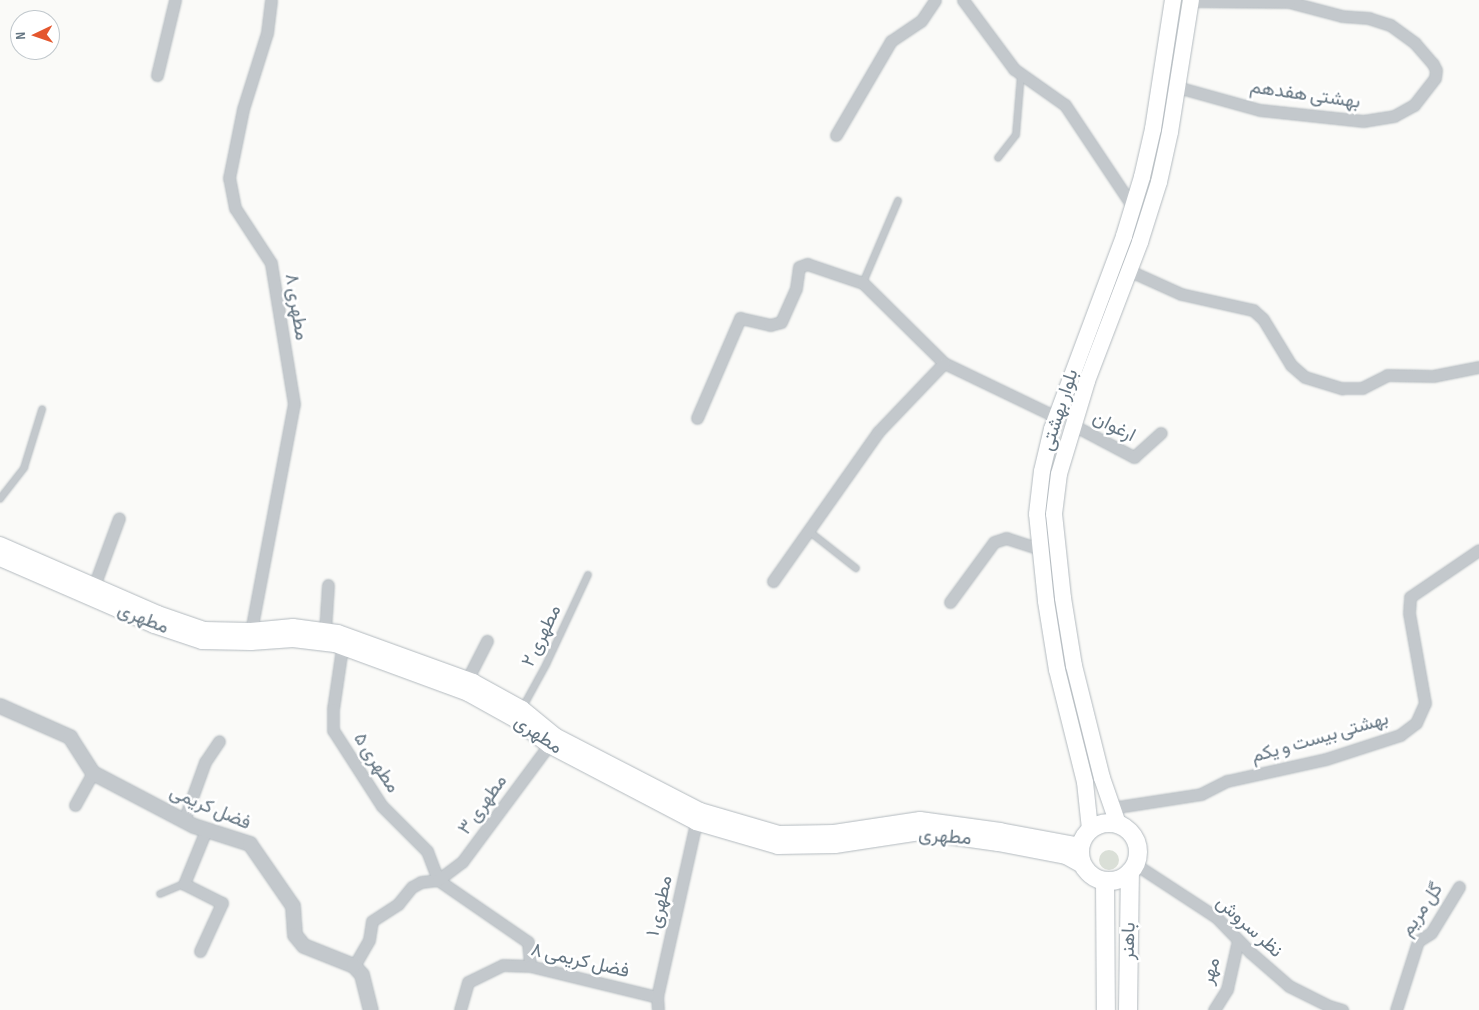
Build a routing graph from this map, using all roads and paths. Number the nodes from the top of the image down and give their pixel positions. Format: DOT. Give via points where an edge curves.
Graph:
graph roads {
  1 [pos="175,0"];
  2 [pos="271,0"];
  3 [pos="935,0"];
  4 [pos="963,0"];
  5 [pos="1173,0"];
  6 [pos="1191,1"];
  7 [pos="1021,74"];
  8 [pos="157,75"];
  9 [pos="1177,87"];
  10 [pos="836,135"];
  11 [pos="998,158"];
  12 [pos="898,201"];
  13 [pos="1133,207"];
  14 [pos="1130,270"];
  15 [pos="863,283"];
  16 [pos="944,363"];
  17 [pos="1479,367"];
  18 [pos="42,410"];
  19 [pos="1056,417"];
  20 [pos="697,418"];
  21 [pos="1073,426"];
  22 [pos="1161,433"];
  23 [pos="0,499"];
  24 [pos="119,518"];
  25 [pos="809,531"];
  26 [pos="0,545"];
  27 [pos="1040,549"];
  28 [pos="1479,550"];
  29 [pos="0,558"];
  30 [pos="856,568"];
  31 [pos="588,575"];
  32 [pos="773,581"];
  33 [pos="328,585"];
  34 [pos="94,586"];
  35 [pos="950,602"];
  36 [pos="251,631"];
  37 [pos="325,632"];
  38 [pos="487,640"];
  39 [pos="342,648"];
  40 [pos="467,680"];
  41 [pos="0,706"];
  42 [pos="522,709"];
  43 [pos="219,741"];
  44 [pos="548,746"];
  45 [pos="93,773"];
  46 [pos="75,805"];
  47 [pos="1114,816"];
  48 [pos="184,820"];
  49 [pos="696,822"];
  50 [pos="1090,829"];
  51 [pos="206,830"];
  52 [pos="1080,846"];
  53 [pos="1082,865"];
  54 [pos="1133,868"];
  55 [pos="438,880"];
  56 [pos="1105,881"];
  57 [pos="184,884"];
  58 [pos="1459,887"];
  59 [pos="160,894"];
  60 [pos="1238,940"];
  61 [pos="200,951"];
  62 [pos="354,966"];
  63 [pos="530,966"];
  64 [pos="657,997"];
  65 [pos="371,1010"];
  66 [pos="460,1010"];
  67 [pos="658,1010"];
  68 [pos="1106,1010"];
  69 [pos="1128,1010"];
  70 [pos="1214,1010"];
  71 [pos="1340,1010"];
  72 [pos="1396,1010"];
  1 -- 8 [label="street"];
  2 -- 36 [label="street, مطهری ۸" via="268,33 243,109 229,178 235,208 271,263 294,404"];
  3 -- 10 [label="street" via="922,21 891,41"];
  4 -- 7 [label="street"];
  5 -- 13 [label="main road, بلوار بهشتی" via="1153,129"];
  6 -- 9 [label="main road, بلوار بهشتی"];
  6 -- 9 [label="street, بهشتی هفدهم" via="1289,2 1342,16 1369,18 1390,25 1414,43 1436,70 1435,78 1414,104 1394,116 1364,121 1260,110"];
  7 -- 11 [label="lane" via="1016,135"];
  7 -- 13 [label="street" via="1065,105"];
  9 -- 14 [label="main road, بلوار بهشتی" via="1159,182"];
  12 -- 15 [label="lane"];
  13 -- 19 [label="main road, بلوار بهشتی"];
  14 -- 17 [label="street" via="1181,294 1253,310 1263,319 1291,365 1305,377 1342,388 1362,388 1387,375 1433,376"];
  14 -- 21 [label="main road, بلوار بهشتی"];
  15 -- 16 [label="street"];
  15 -- 20 [label="street" via="807,264 799,267 796,288 781,322 770,325 740,318"];
  16 -- 19 [label="street"];
  16 -- 25 [label="street" via="878,432"];
  18 -- 23 [label="lane" via="24,468"];
  19 -- 27 [label="main road, بلوار بهشتی" via="1042,471 1037,514"];
  21 -- 22 [label="street, ارغوان" via="1134,457"];
  21 -- 47 [label="main road, بلوار بهشتی" via="1059,474 1054,514 1058,556 1074,666"];
  24 -- 34 [label="street"];
  25 -- 30 [label="lane"];
  25 -- 32 [label="street"];
  26 -- 34 [label="main road, مطهری"];
  27 -- 35 [label="street" via="1006,538 994,542"];
  27 -- 50 [label="main road, بلوار بهشتی" via="1057,670 1085,782"];
  28 -- 47 [label="street, بهشتی بیست و یکم" via="1410,597 1425,703 1416,723 1400,735 1326,759 1227,781 1201,794"];
  29 -- 39 [label="main road, مطهری" via="154,625 202,641 293,639"];
  31 -- 42 [label="lane, مطهری ۲" via="546,666"];
  33 -- 37 [label="street"];
  34 -- 36 [label="main road, مطهری" via="204,630"];
  36 -- 37 [label="main road, مطهری" via="293,627"];
  37 -- 40 [label="main road, مطهری" via="338,633"];
  38 -- 40 [label="street"];
  39 -- 44 [label="main road, مطهری" via="468,693 515,719"];
  39 -- 55 [label="street, مطهری ۵" via="333,730 382,806 427,851"];
  40 -- 42 [label="main road, مطهری"];
  41 -- 45 [label="street" via="70,737"];
  42 -- 52 [label="main road, مطهری" via="555,736 700,811 779,834 834,833 920,820"];
  43 -- 48 [label="street" via="205,762"];
  44 -- 49 [label="main road, مطهری"];
  44 -- 55 [label="street, مطهری ۳" via="462,862"];
  45 -- 46 [label="street"];
  45 -- 48 [label="street, فضل کریمی"];
  47 -- 50 [label="main road" via="1108,823"];
  47 -- 54 [label="main road" via="1137,845"];
  48 -- 51 [label="street, فضل کریمی"];
  49 -- 53 [label="main road, مطهری" via="778,846 835,845 920,832 1057,854"];
  49 -- 64 [label="street, مطهری ۱"];
  50 -- 52 [label="main road"];
  51 -- 57 [label="street"];
  51 -- 62 [label="street, فضل کریمی" via="250,844 293,906 295,936 304,946"];
  52 -- 53 [label="main road"];
  53 -- 56 [label="main road" via="1095,879"];
  54 -- 56 [label="main road" via="1114,881"];
  54 -- 60 [label="street, نظر سروش" via="1216,917"];
  54 -- 69 [label="main road, باهنر"];
  55 -- 62 [label="street" via="412,887 398,904 372,921 369,940"];
  55 -- 63 [label="street" via="528,942"];
  56 -- 68 [label="main road, باهنر"];
  57 -- 59 [label="lane"];
  57 -- 61 [label="street" via="222,903"];
  58 -- 72 [label="street, گل مریم" via="1431,933 1418,941"];
  60 -- 70 [label="street, مهر" via="1227,989"];
  60 -- 71 [label="street, نظر سروش" via="1289,986"];
  62 -- 65 [label="street" via="362,975"];
  63 -- 64 [label="street, فضل کریمی ۸"];
  63 -- 66 [label="street, فضل کریمی ۸" via="503,965 468,982"];
  64 -- 67 [label="street, مطهری ۱"];
}
